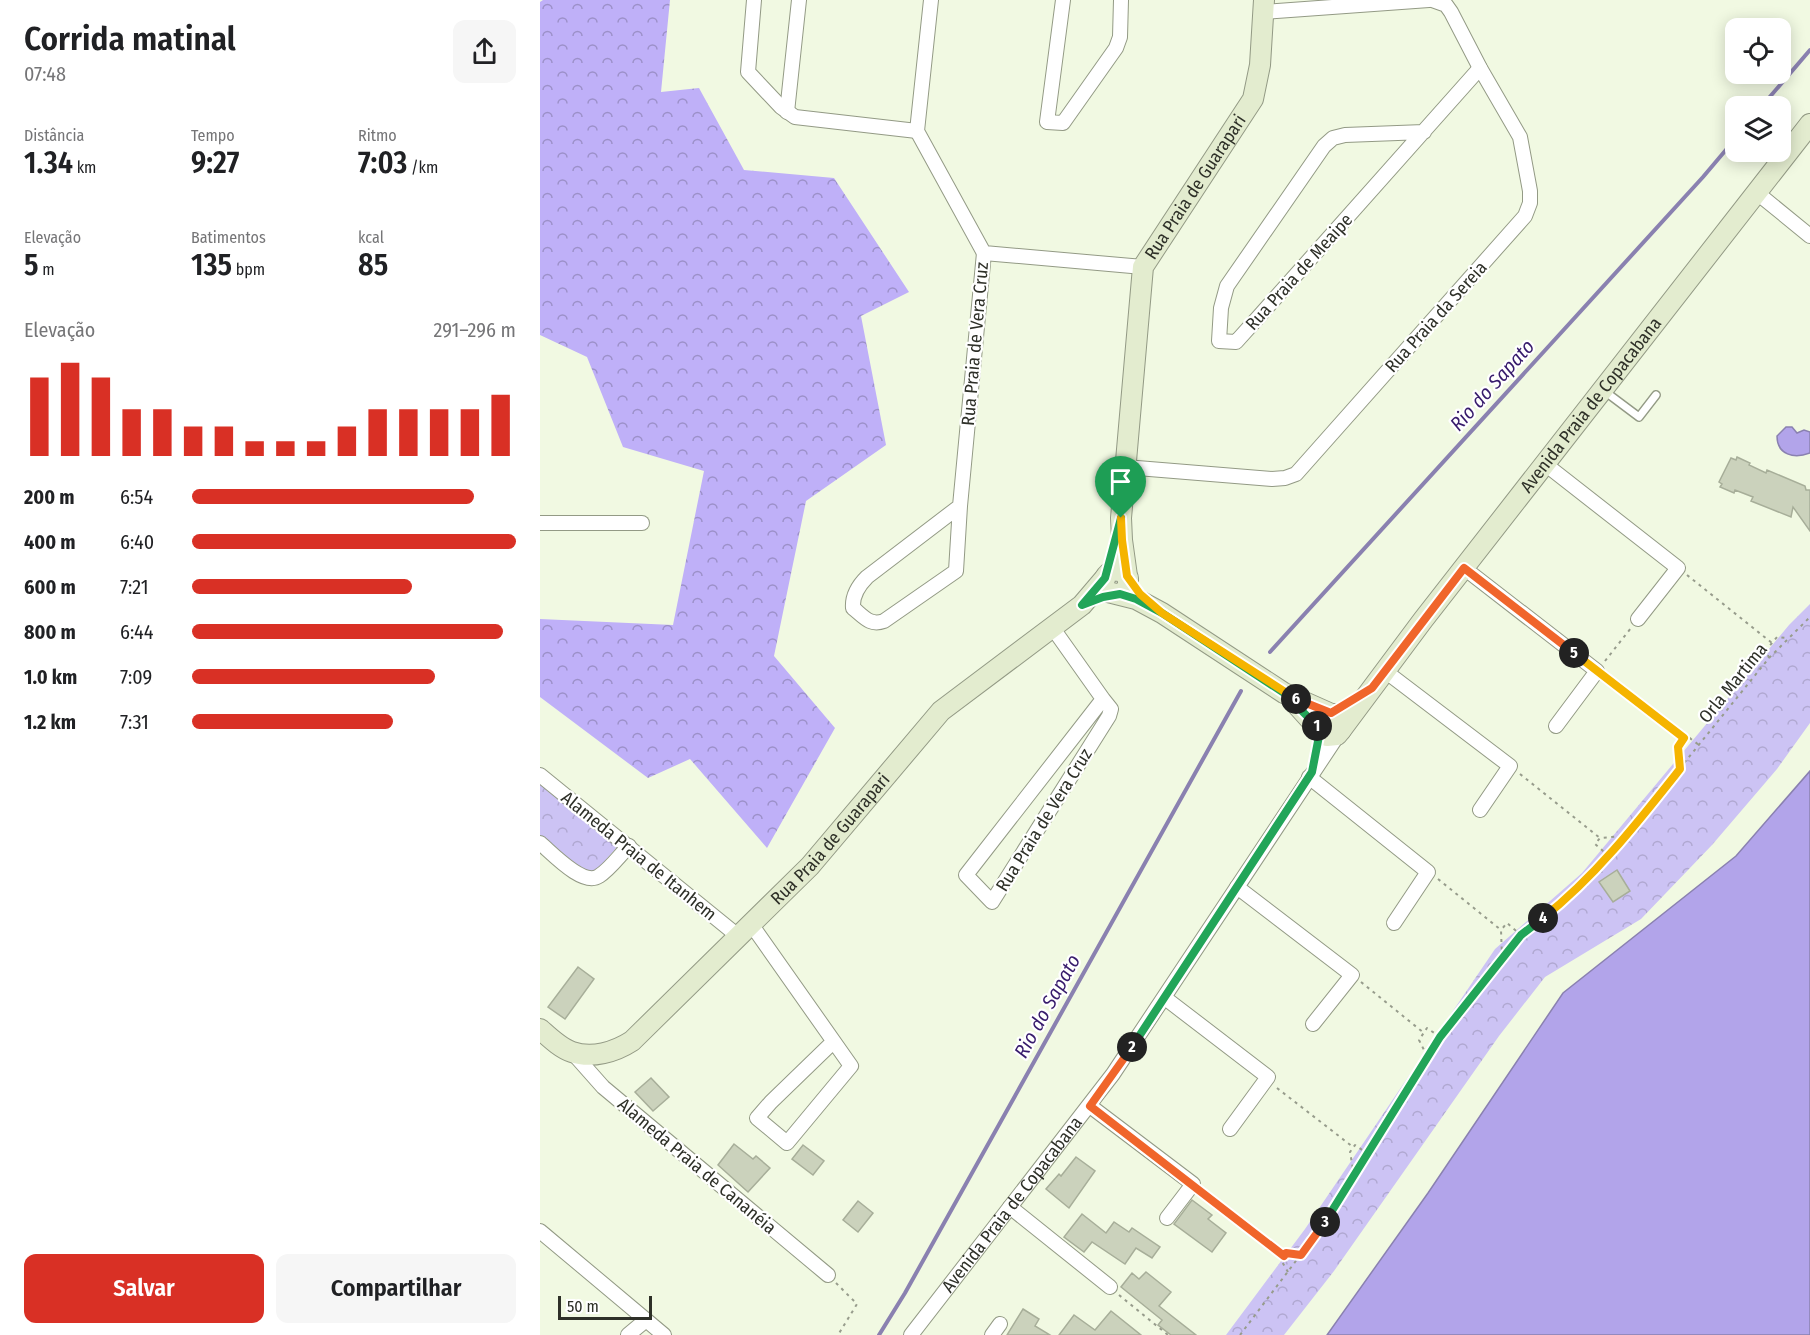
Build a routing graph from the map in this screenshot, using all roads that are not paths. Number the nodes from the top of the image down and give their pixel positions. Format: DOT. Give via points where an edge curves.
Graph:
graph roads {
  1 [pos="754,0"];
  2 [pos="799,0"];
  3 [pos="932,0"];
  4 [pos="1063,0"];
  5 [pos="1121,0"];
  6 [pos="1430,0"];
  7 [pos="1263,6"];
  8 [pos="1480,68"];
  9 [pos="787,112"];
  10 [pos="1810,124"];
  11 [pos="916,131"];
  12 [pos="1424,132"];
  13 [pos="1756,192"];
  14 [pos="1810,236"];
  15 [pos="984,253"];
  16 [pos="1143,267"];
  17 [pos="1603,389"];
  18 [pos="1656,395"];
  19 [pos="1545,464"];
  20 [pos="1125,467"];
  21 [pos="960,506"];
  22 [pos="1121,518"];
  23 [pos="540,523"];
  24 [pos="642,523"];
  25 [pos="1464,568"];
  26 [pos="1105,577"];
  27 [pos="1123,586"];
  28 [pos="1082,605"];
  29 [pos="1638,619"];
  30 [pos="1052,627"];
  31 [pos="1385,671"];
  32 [pos="1103,699"];
  33 [pos="1330,725"];
  34 [pos="1556,726"];
  35 [pos="540,775"];
  36 [pos="1311,775"];
  37 [pos="1480,810"];
  38 [pos="540,843"];
  39 [pos="629,846"];
  40 [pos="1237,887"];
  41 [pos="1394,922"];
  42 [pos="744,930"];
  43 [pos="1165,998"];
  44 [pos="1313,1024"];
  45 [pos="540,1029"];
  46 [pos="833,1042"];
  47 [pos="572,1052"];
  48 [pos="1090,1106"];
  49 [pos="1230,1129"];
  50 [pos="1010,1207"];
  51 [pos="1167,1218"];
  52 [pos="540,1231"];
  53 [pos="828,1275"];
  54 [pos="1110,1287"];
  55 [pos="646,1320"];
  56 [pos="628,1335"];
  57 [pos="664,1335"];
  58 [pos="911,1335"];
  1 -- 9 [label="street" via="748,72"];
  2 -- 9 [label="street"];
  3 -- 11 [label="street"];
  4 -- 5 [label="street" via="1047,122 1063,123 1116,48"];
  6 -- 7 [label="street, Rua Praia da Sereia"];
  6 -- 8 [label="street, Rua Praia da Sereia" via="1446,5"];
  7 -- 16 [label="street, Rua Praia de Guarapari" via="1260,65 1253,99"];
  8 -- 12 [label="street, Rua Praia de Meaipe"];
  8 -- 20 [label="street, Rua Praia da Sereia" via="1520,137 1530,191 1525,216 1305,466 1296,474 1272,479"];
  9 -- 11 [label="street" via="804,119"];
  10 -- 13 [label="street, Avenida Praia de Copacabana"];
  11 -- 15 [label="street"];
  12 -- 12 [label="street, Rua Praia de Meaipe" via="1345,135 1324,146 1227,286 1219,341 1236,342"];
  13 -- 14 [label="street"];
  13 -- 17 [label="street, Avenida Praia de Copacabana"];
  15 -- 16 [label="street"];
  15 -- 21 [label="street, Rua Praia de Vera Cruz"];
  16 -- 20 [label="street, Rua Praia de Guarapari"];
  17 -- 18 [label="lane" via="1639,417"];
  17 -- 19 [label="street, Avenida Praia de Copacabana"];
  19 -- 25 [label="street, Avenida Praia de Copacabana"];
  19 -- 29 [label="street" via="1678,568"];
  20 -- 22 [label="street, Rua Praia de Guarapari"];
  21 -- 21 [label="street, Rua Praia de Vera Cruz" via="867,577 857,590 853,608 870,622 884,621 956,571"];
  22 -- 26 [label="street, Rua Praia de Guarapari"];
  22 -- 27 [label="street, Rua Praia de Guarapari"];
  23 -- 24 [label="street"];
  25 -- 31 [label="street, Avenida Praia de Copacabana"];
  25 -- 34 [label="street" via="1597,671"];
  26 -- 27 [label="street" via="1121,570"];
  26 -- 28 [label="street, Rua Praia de Guarapari"];
  27 -- 28 [label="street, Rua Praia de Guarapari"];
  27 -- 33 [label="street"];
  28 -- 30 [label="street, Rua Praia de Guarapari"];
  30 -- 32 [label="street"];
  30 -- 42 [label="street, Rua Praia de Guarapari" via="941,711 810,866"];
  31 -- 33 [label="street, Avenida Praia de Copacabana" via="1372,688"];
  31 -- 37 [label="street" via="1510,766"];
  32 -- 32 [label="street, Rua Praia de Vera Cruz" via="966,875 992,902 1109,716 1111,709"];
  33 -- 36 [label="street, Avenida Praia de Copacabana"];
  33 -- 36 [label="street, Avenida Praia de Copacabana"];
  35 -- 39 [label="street, Alameda Praia de Itanhem"];
  36 -- 40 [label="street, Avenida Praia de Copacabana"];
  36 -- 41 [label="street" via="1428,872"];
  38 -- 39 [label="street" via="588,879 599,876"];
  39 -- 42 [label="street, Alameda Praia de Itanhem"];
  40 -- 43 [label="street, Avenida Praia de Copacabana"];
  40 -- 44 [label="street" via="1352,975"];
  42 -- 46 [label="street, Alameda Praia de Itanhem"];
  42 -- 47 [label="street, Rua Praia de Guarapari" via="632,1041 604,1054"];
  43 -- 48 [label="street, Avenida Praia de Copacabana"];
  43 -- 49 [label="street" via="1268,1077"];
  45 -- 47 [label="street"];
  46 -- 46 [label="street, Alameda Praia de Itanhem" via="851,1066 787,1143 757,1118"];
  47 -- 53 [label="street, Alameda Praia de Cananéia" via="603,1088"];
  48 -- 50 [label="street, Avenida Praia de Copacabana"];
  48 -- 51 [label="street" via="1193,1184"];
  50 -- 54 [label="street"];
  50 -- 58 [label="street, Avenida Praia de Copacabana"];
  52 -- 55 [label="street"];
  55 -- 56 [label="street"];
  55 -- 57 [label="street"];
}
